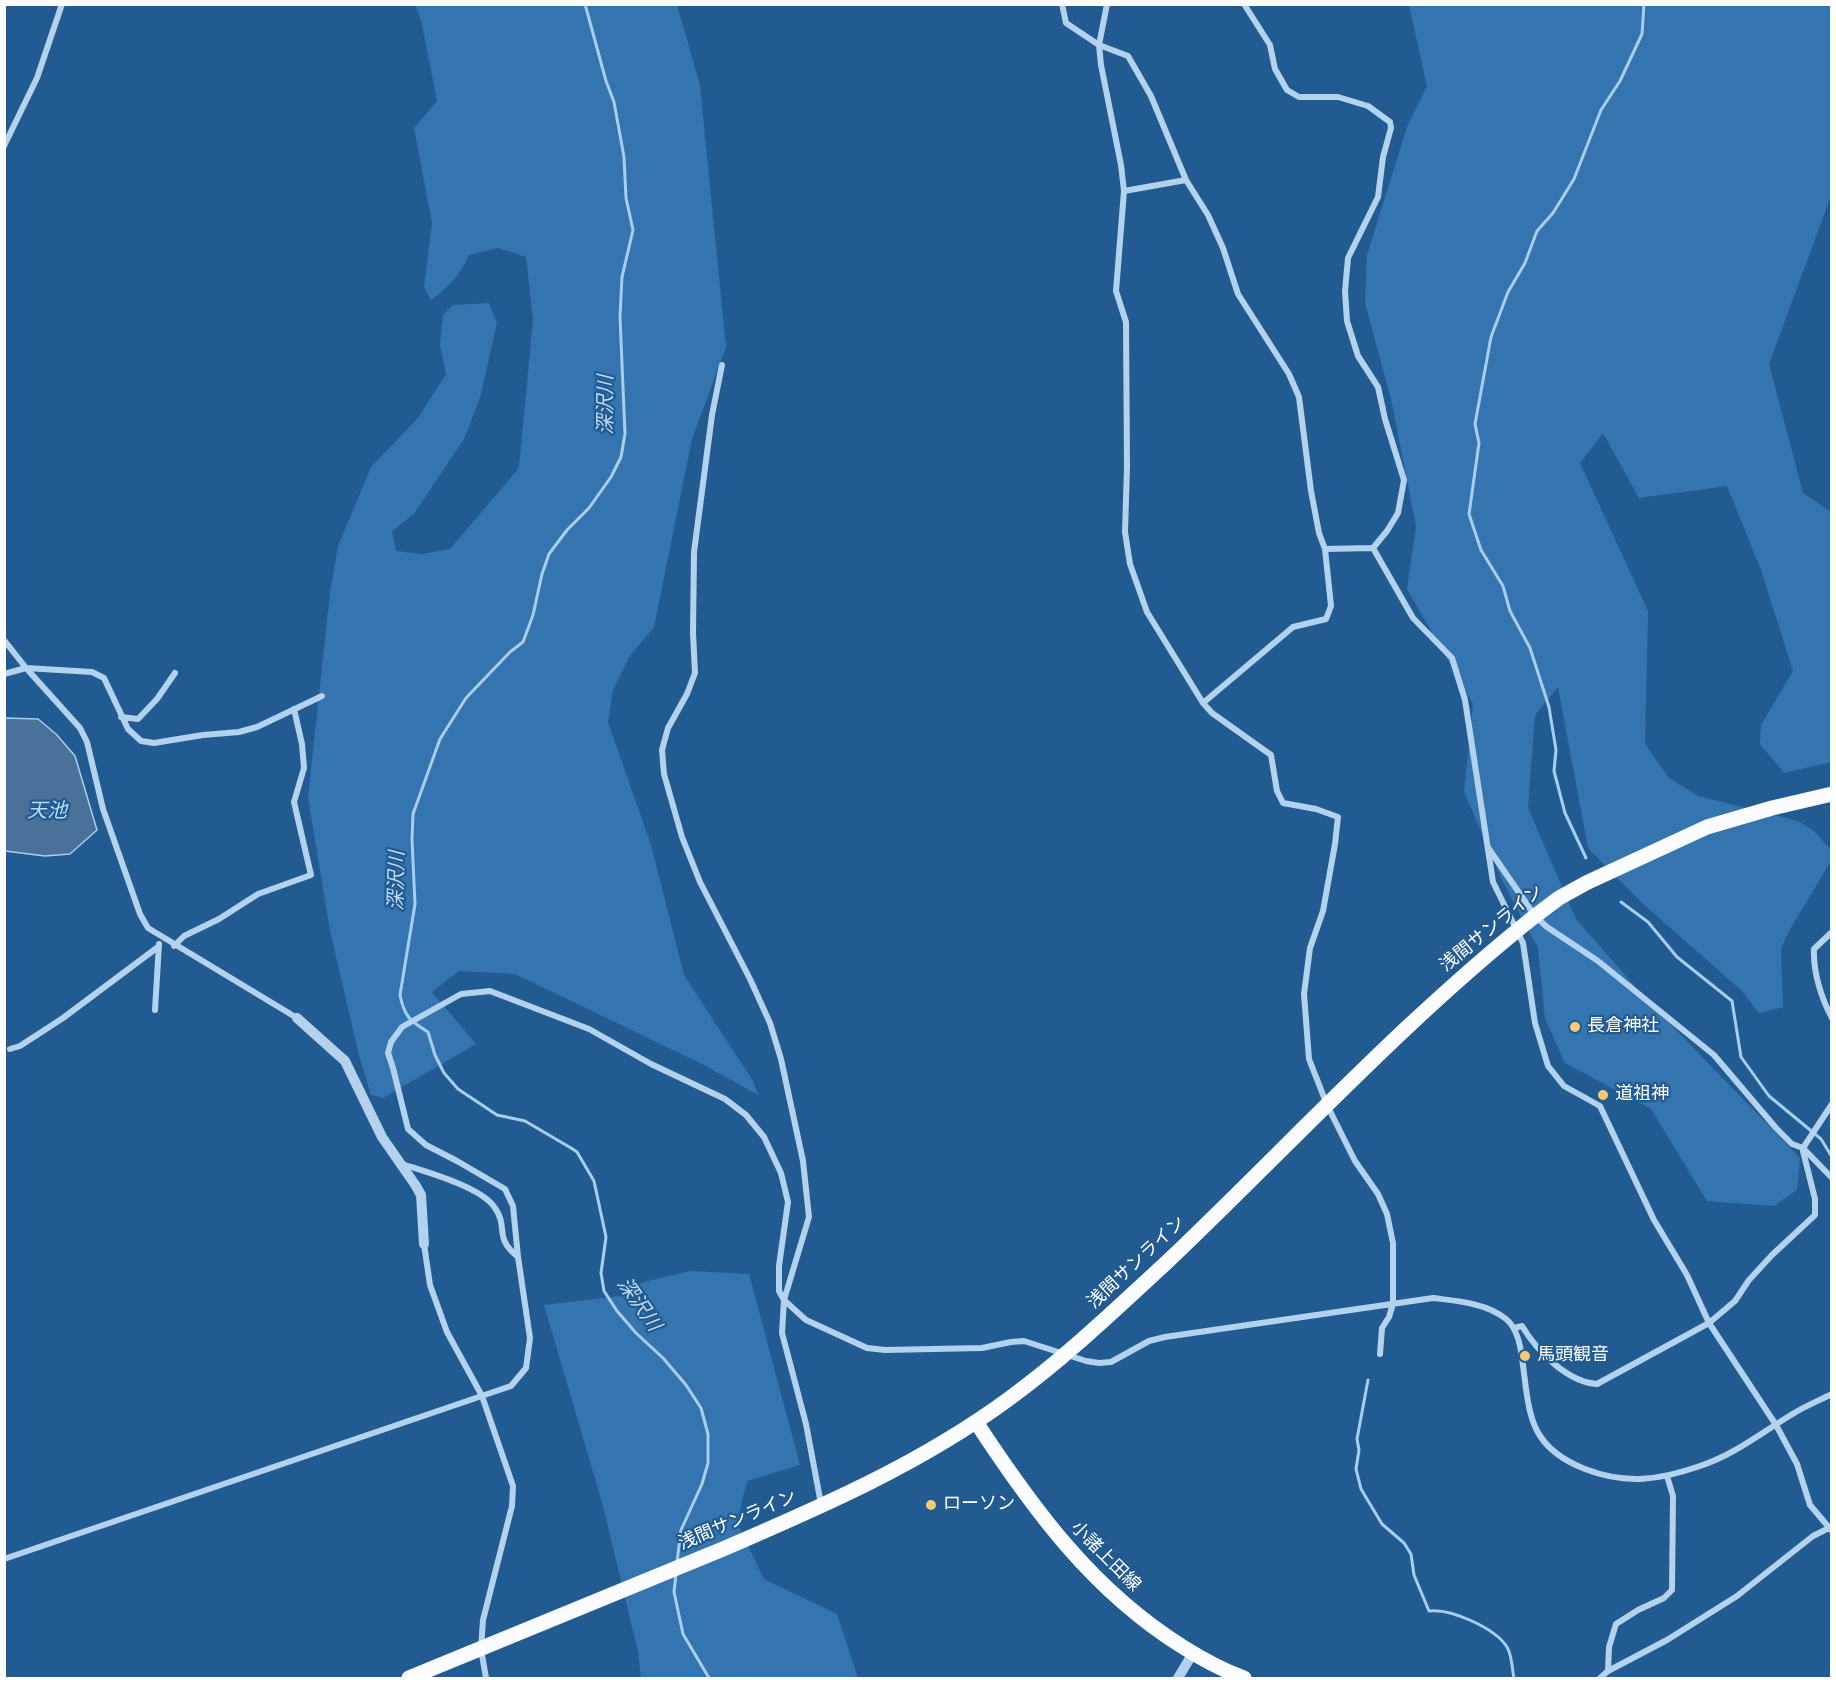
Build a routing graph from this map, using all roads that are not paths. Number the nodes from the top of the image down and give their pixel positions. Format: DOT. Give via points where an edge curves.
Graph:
graph roads {
  1 [pos="62,4"];
  2 [pos="1062,4"];
  3 [pos="1107,4"];
  4 [pos="1244,4"];
  5 [pos="1099,45"];
  6 [pos="4,146"];
  7 [pos="1186,180"];
  8 [pos="1124,191"];
  9 [pos="722,365"];
  10 [pos="1372,548"];
  11 [pos="1325,549"];
  12 [pos="4,640"];
  13 [pos="26,668"];
  14 [pos="175,673"];
  15 [pos="4,674"];
  16 [pos="322,696"];
  17 [pos="1203,703"];
  18 [pos="294,709"];
  19 [pos="122,717"];
  20 [pos="1832,794"];
  21 [pos="1488,847"];
  22 [pos="1535,916"];
  23 [pos="1832,932"];
  24 [pos="161,938"];
  25 [pos="174,945"];
  26 [pos="158,947"];
  27 [pos="156,1010"];
  28 [pos="297,1018"];
  29 [pos="1832,1018"];
  30 [pos="10,1049"];
  31 [pos="1832,1104"];
  32 [pos="1327,1105"];
  33 [pos="1803,1148"];
  34 [pos="401,1164"];
  35 [pos="1832,1178"];
  36 [pos="424,1244"];
  37 [pos="518,1257"];
  38 [pos="784,1300"];
  39 [pos="1393,1304"];
  40 [pos="1709,1323"];
  41 [pos="1514,1328"];
  42 [pos="1066,1354"];
  43 [pos="1380,1354"];
  44 [pos="1832,1394"];
  45 [pos="482,1396"];
  46 [pos="976,1422"];
  47 [pos="1776,1425"];
  48 [pos="1667,1476"];
  49 [pos="821,1506"];
  50 [pos="1830,1530"];
  51 [pos="4,1559"];
  52 [pos="481,1649"];
  53 [pos="1193,1653"];
  54 [pos="1608,1671"];
  55 [pos="409,1678"];
  56 [pos="486,1678"];
  57 [pos="1178,1678"];
  58 [pos="1244,1678"];
  59 [pos="1600,1678"];
  1 -- 6 [label="street" via="37,78"];
  2 -- 5 [label="street" via="1066,23"];
  3 -- 5 [label="street"];
  4 -- 10 [label="street" via="1270,45 1275,69 1287,90 1299,97 1338,97 1368,106 1390,122 1378,197 1348,258 1345,291 1347,321 1359,356 1378,387 1404,480 1398,513"];
  5 -- 7 [label="street" via="1128,56"];
  5 -- 8 [label="street"];
  7 -- 8 [label="street"];
  7 -- 11 [label="street" via="1208,215 1238,294 1289,374 1299,397 1311,491"];
  8 -- 17 [label="street" via="1116,291 1126,322 1125,532 1130,564 1147,612"];
  9 -- 38 [label="street" via="694,552 695,673 668,728 662,750 664,774 682,837 770,1023 781,1059 803,1161 809,1217"];
  10 -- 11 [label="street"];
  10 -- 21 [label="street" via="1413,618 1452,658 1465,700"];
  11 -- 17 [label="street" via="1331,606 1326,619 1293,627"];
  12 -- 13 [label="street"];
  13 -- 15 [label="street"];
  13 -- 19 [label="street" via="92,672 104,678"];
  13 -- 24 [label="street" via="80,728 103,810 140,914 148,928"];
  14 -- 19 [label="street" via="138,719"];
  16 -- 18 [label="street"];
  17 -- 32 [label="street" via="1271,755 1283,803 1338,817 1323,911 1310,948 1304,994 1309,1059"];
  18 -- 19 [label="street" via="239,732 154,743 141,741"];
  18 -- 25 [label="street" via="304,768 294,802 311,875 258,894"];
  20 -- 22 [label="main road, 浅間サンライン" via="1707,827 1586,883"];
  21 -- 22 [label="street"];
  21 -- 40 [label="street" via="1493,882 1523,943 1535,1023 1548,1066 1564,1086 1600,1106"];
  22 -- 32 [label="main road, 浅間サンライン" via="1397,1035"];
  22 -- 33 [label="street" via="1598,961 1714,1055 1776,1128 1792,1144"];
  23 -- 29 [label="street" via="1815,949 1813,961"];
  24 -- 25 [label="street"];
  24 -- 26 [label="street"];
  25 -- 28 [label="street"];
  26 -- 27 [label="street"];
  26 -- 30 [label="street" via="63,1018"];
  28 -- 34 [label="street" via="345,1060 382,1137"];
  31 -- 33 [label="street"];
  32 -- 39 [label="street" via="1387,1214 1393,1243"];
  32 -- 42 [label="main road, 浅間サンライン"];
  33 -- 35 [label="street"];
  33 -- 40 [label="street" via="1815,1215"];
  34 -- 36 [label="street" via="421,1195"];
  34 -- 37 [label="street" via="483,1195 495,1207 507,1248"];
  36 -- 45 [label="street" via="430,1285 447,1332"];
  37 -- 38 [label="street" via="513,1206 505,1189 426,1145 408,1128 388,1053 402,1027 461,994 490,991 589,1029 724,1099 746,1115 764,1137 781,1173 788,1202 779,1266 779,1291"];
  37 -- 45 [label="street" via="530,1338 526,1368 511,1386"];
  38 -- 42 [label="street" via="806,1320 867,1348 982,1348 1024,1341"];
  38 -- 49 [label="street" via="782,1332 806,1424"];
  39 -- 41 [label="street" via="1433,1299 1478,1305 1507,1319"];
  39 -- 42 [label="street" via="1165,1337 1149,1341 1111,1362 1099,1363"];
  39 -- 43 [label="street" via="1382,1328"];
  40 -- 41 [label="street" via="1597,1384 1572,1376 1534,1345 1522,1326"];
  40 -- 47 [label="street"];
  41 -- 48 [label="street" via="1534,1426 1547,1447 1563,1460 1605,1477 1630,1480"];
  42 -- 46 [label="main road, 浅間サンライン"];
  44 -- 47 [label="street"];
  45 -- 51 [label="street"];
  45 -- 52 [label="street" via="513,1486 512,1506 483,1620"];
  46 -- 49 [label="main road, 浅間サンライン" via="889,1474"];
  46 -- 53 [label="main road, 小諸上田線" via="1039,1514 1078,1560 1139,1617"];
  47 -- 48 [label="street" via="1734,1452"];
  47 -- 50 [label="street" via="1797,1464 1810,1505"];
  48 -- 54 [label="street" via="1673,1496 1672,1590 1616,1624 1609,1647"];
  49 -- 52 [label="main road, 浅間サンライン"];
  50 -- 54 [label="street" via="1813,1536 1737,1596"];
  52 -- 55 [label="main road, 浅間サンライン"];
  52 -- 56 [label="street"];
  53 -- 57 [label="street"];
  53 -- 58 [label="main road, 小諸上田線"];
  54 -- 59 [label="street"];
}
